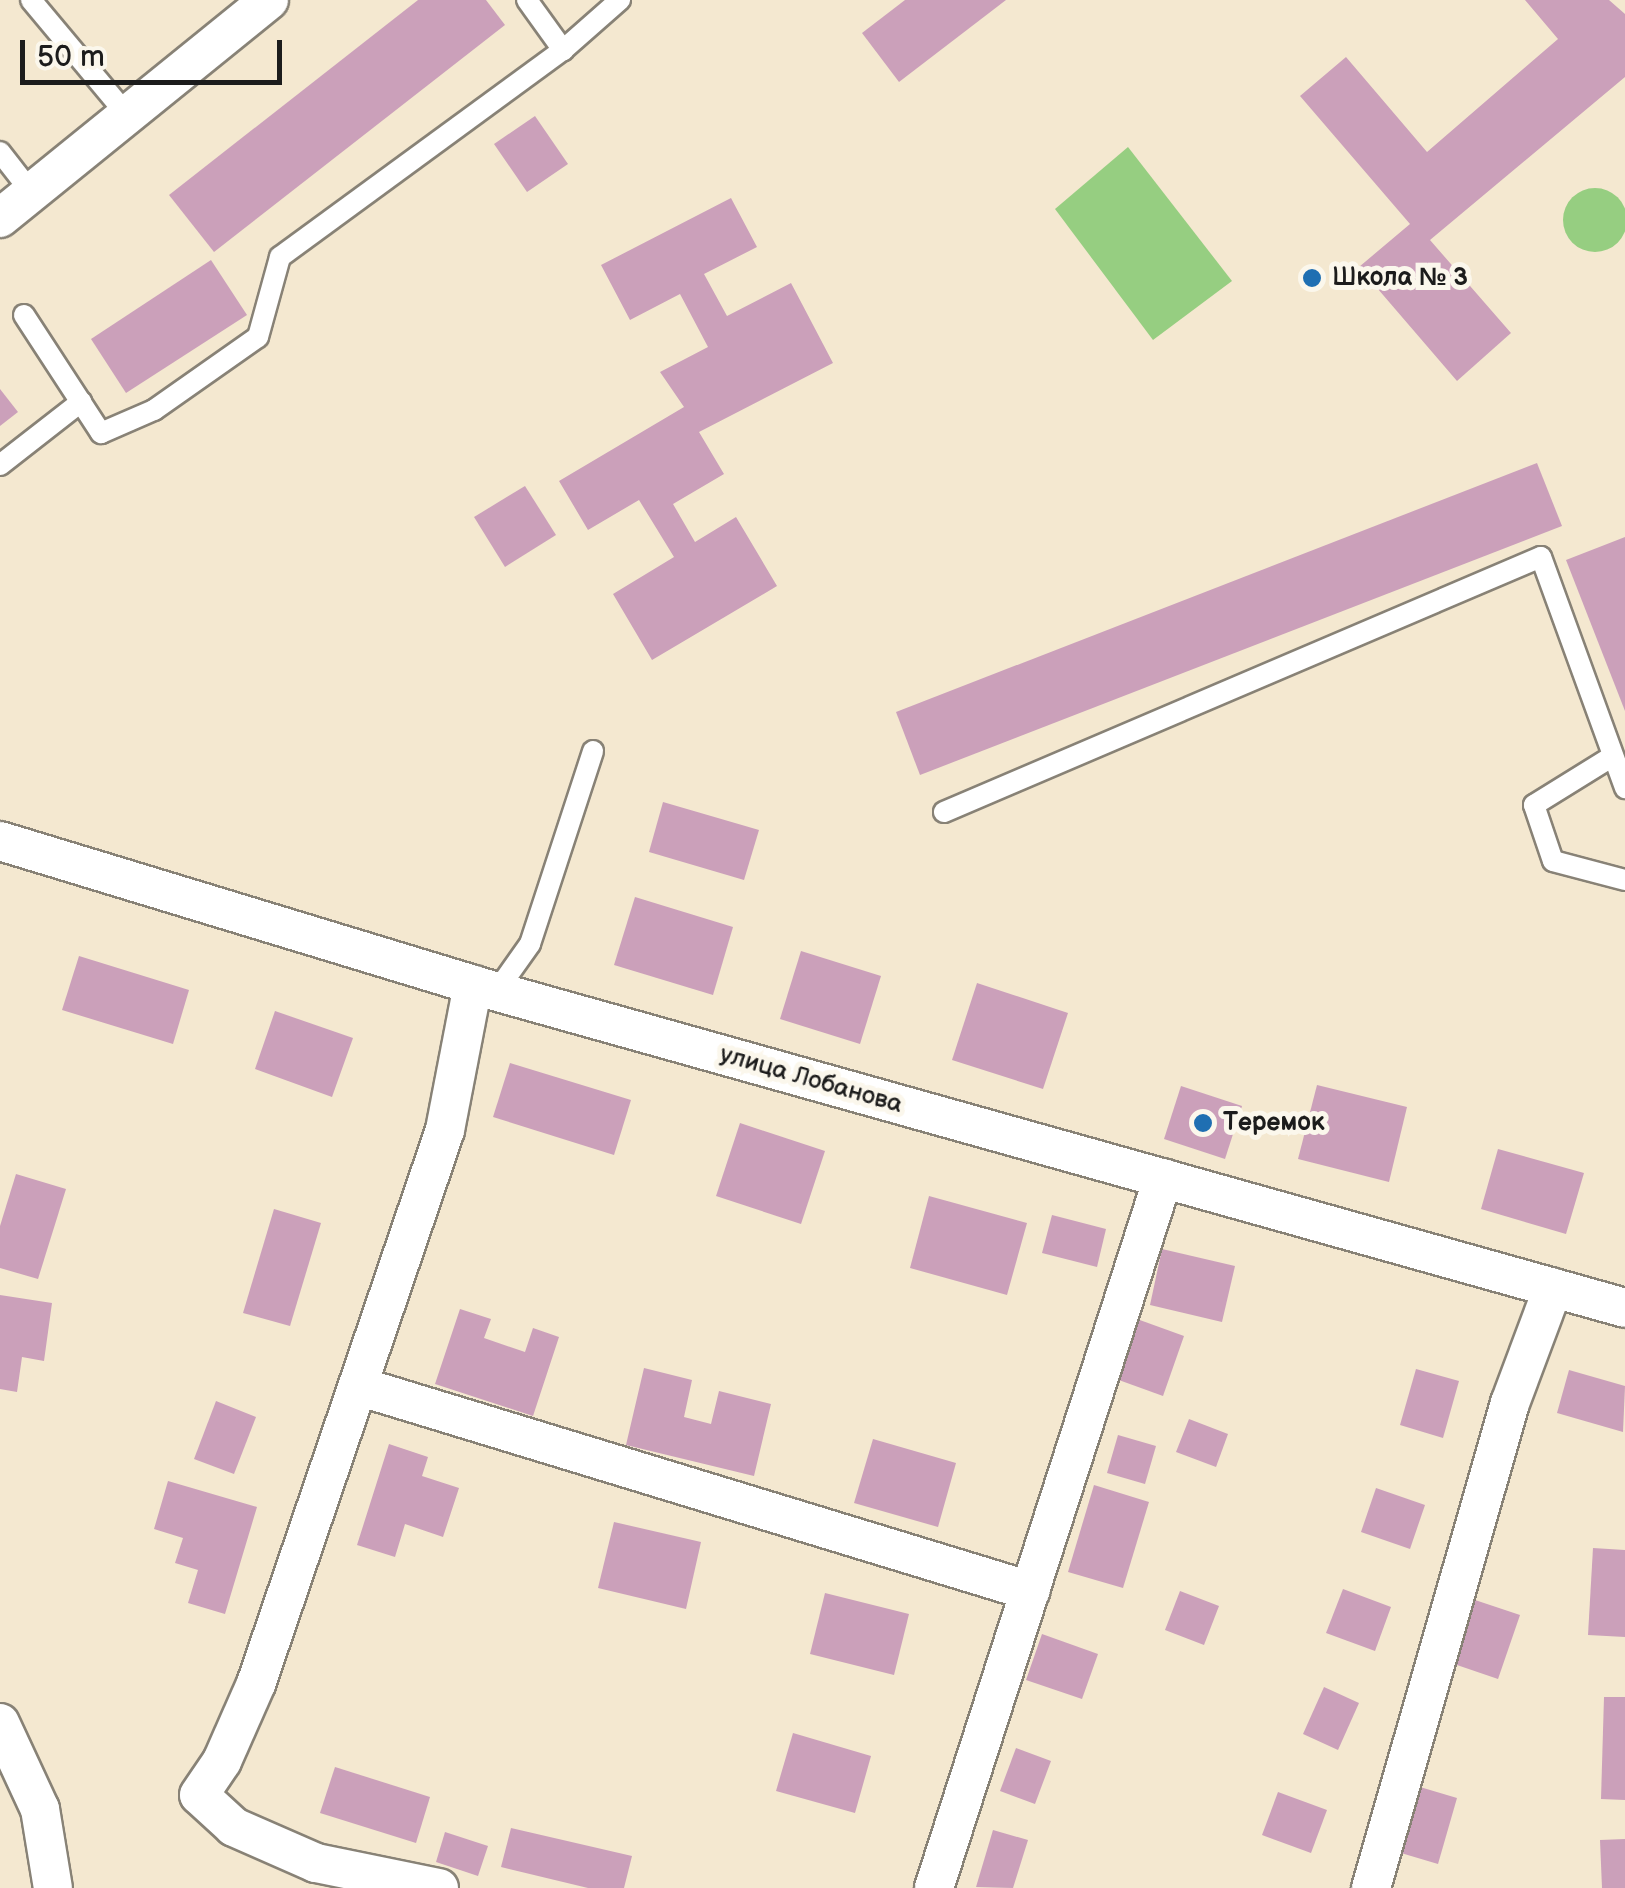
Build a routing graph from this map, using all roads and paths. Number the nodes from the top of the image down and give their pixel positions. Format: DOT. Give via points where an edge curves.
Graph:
graph roads {
  1 [pos="31,0"];
  2 [pos="269,0"];
  3 [pos="526,0"];
  4 [pos="620,0"];
  5 [pos="563,50"];
  6 [pos="127,115"];
  7 [pos="0,152"];
  8 [pos="32,192"];
  9 [pos="0,218"];
  10 [pos="24,316"];
  11 [pos="81,402"];
  12 [pos="0,466"];
  13 [pos="593,750"];
  14 [pos="1613,756"];
  15 [pos="1625,788"];
  16 [pos="944,812"];
  17 [pos="0,840"];
  18 [pos="1625,880"];
  19 [pos="485,989"];
  20 [pos="1163,1178"];
  21 [pos="1552,1288"];
  22 [pos="1625,1308"];
  23 [pos="358,1386"];
  24 [pos="1030,1591"];
  25 [pos="0,1723"];
  26 [pos="53,1888"];
  27 [pos="440,1888"];
  28 [pos="934,1888"];
  29 [pos="1371,1888"];
  1 -- 6 [label="lane"];
  2 -- 6 [label="street"];
  3 -- 5 [label="lane"];
  4 -- 5 [label="lane"];
  5 -- 11 [label="lane" via="280,257 258,337 154,410 101,433"];
  6 -- 8 [label="street"];
  7 -- 8 [label="lane"];
  8 -- 9 [label="street"];
  10 -- 11 [label="lane"];
  11 -- 12 [label="lane"];
  13 -- 19 [label="lane" via="530,944"];
  14 -- 15 [label="lane"];
  14 -- 16 [label="lane" via="1541,558"];
  14 -- 18 [label="lane" via="1534,805 1553,860"];
  17 -- 19 [label="street, улица Лобанова"];
  19 -- 20 [label="street, улица Лобанова"];
  19 -- 23 [label="street"];
  20 -- 21 [label="street, улица Лобанова"];
  20 -- 24 [label="street"];
  21 -- 22 [label="street, улица Лобанова"];
  21 -- 29 [label="street" via="1510,1403"];
  23 -- 24 [label="street"];
  23 -- 27 [label="street" via="256,1684 199,1795 234,1828 316,1863"];
  24 -- 28 [label="street"];
  25 -- 26 [label="street" via="40,1809"];
}
